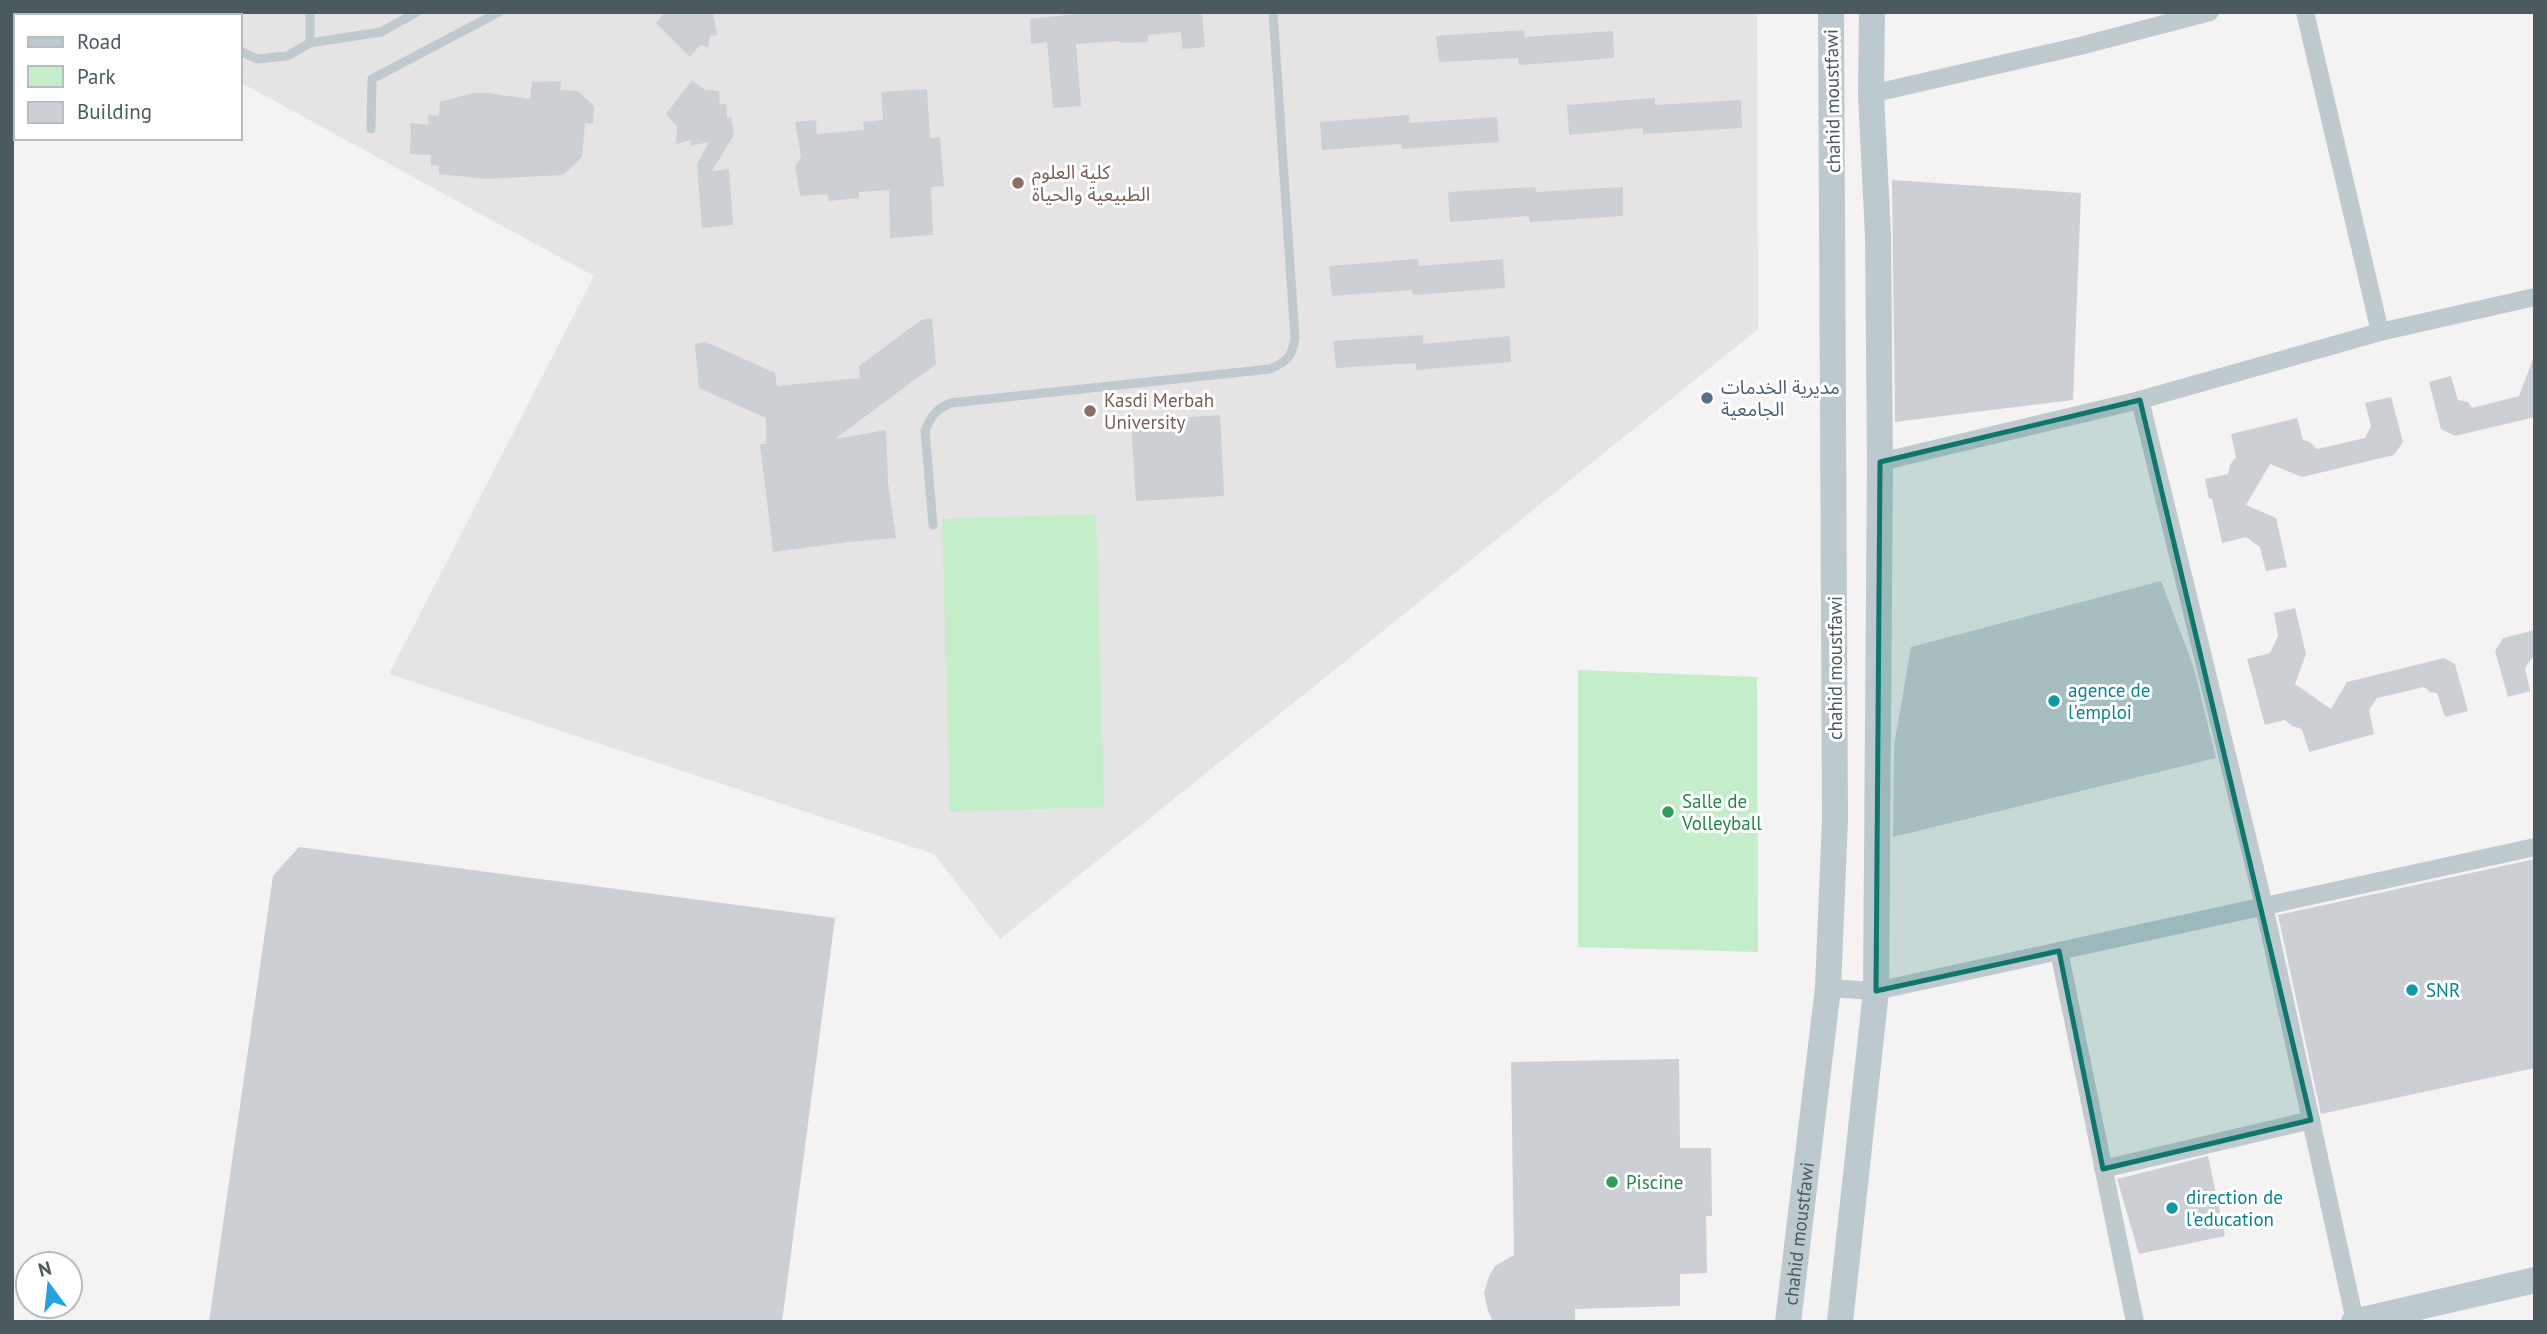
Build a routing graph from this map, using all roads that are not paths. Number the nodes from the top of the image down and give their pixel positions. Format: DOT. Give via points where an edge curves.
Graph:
graph roads {
  1 [pos="310,12"];
  2 [pos="417,12"];
  3 [pos="499,12"];
  4 [pos="1273,12"];
  5 [pos="1831,12"];
  6 [pos="1872,12"];
  7 [pos="2210,12"];
  8 [pos="2305,12"];
  9 [pos="310,43"];
  10 [pos="242,52"];
  11 [pos="1871,94"];
  12 [pos="371,130"];
  13 [pos="2535,297"];
  14 [pos="2380,332"];
  15 [pos="2140,400"];
  16 [pos="1880,462"];
  17 [pos="933,525"];
  18 [pos="2535,847"];
  19 [pos="2264,906"];
  20 [pos="2059,951"];
  21 [pos="1828,988"];
  22 [pos="1876,990"];
  23 [pos="2311,1121"];
  24 [pos="2103,1169"];
  25 [pos="2535,1280"];
  26 [pos="2391,1318"];
  27 [pos="1787,1322"];
  28 [pos="1840,1322"];
  29 [pos="2136,1322"];
  30 [pos="2355,1322"];
  1 -- 9 [label="lane"];
  2 -- 9 [label="lane" via="381,32"];
  3 -- 12 [label="lane" via="372,79"];
  4 -- 17 [label="lane" via="1293,353 1285,363 1270,369 938,408 925,431"];
  5 -- 21 [label="main road, chahid moustfawi" via="1835,819"];
  6 -- 11 [label="main road, chahid moustfawi"];
  7 -- 11 [label="street"];
  8 -- 14 [label="street"];
  9 -- 10 [label="lane" via="287,56 257,59"];
  11 -- 16 [label="main road, chahid moustfawi" via="1878,236"];
  13 -- 14 [label="street"];
  14 -- 15 [label="street"];
  15 -- 16 [label="street"];
  15 -- 19 [label="street"];
  16 -- 22 [label="main road, chahid moustfawi"];
  18 -- 19 [label="street"];
  19 -- 20 [label="street"];
  19 -- 23 [label="street"];
  20 -- 22 [label="street"];
  20 -- 24 [label="street"];
  21 -- 22 [label="street"];
  21 -- 27 [label="main road, chahid moustfawi"];
  22 -- 28 [label="main road, chahid moustfawi"];
  23 -- 24 [label="street"];
  23 -- 30 [label="street"];
  24 -- 29 [label="street"];
  25 -- 26 [label="main road"];
  26 -- 30 [label="main road"];
}
